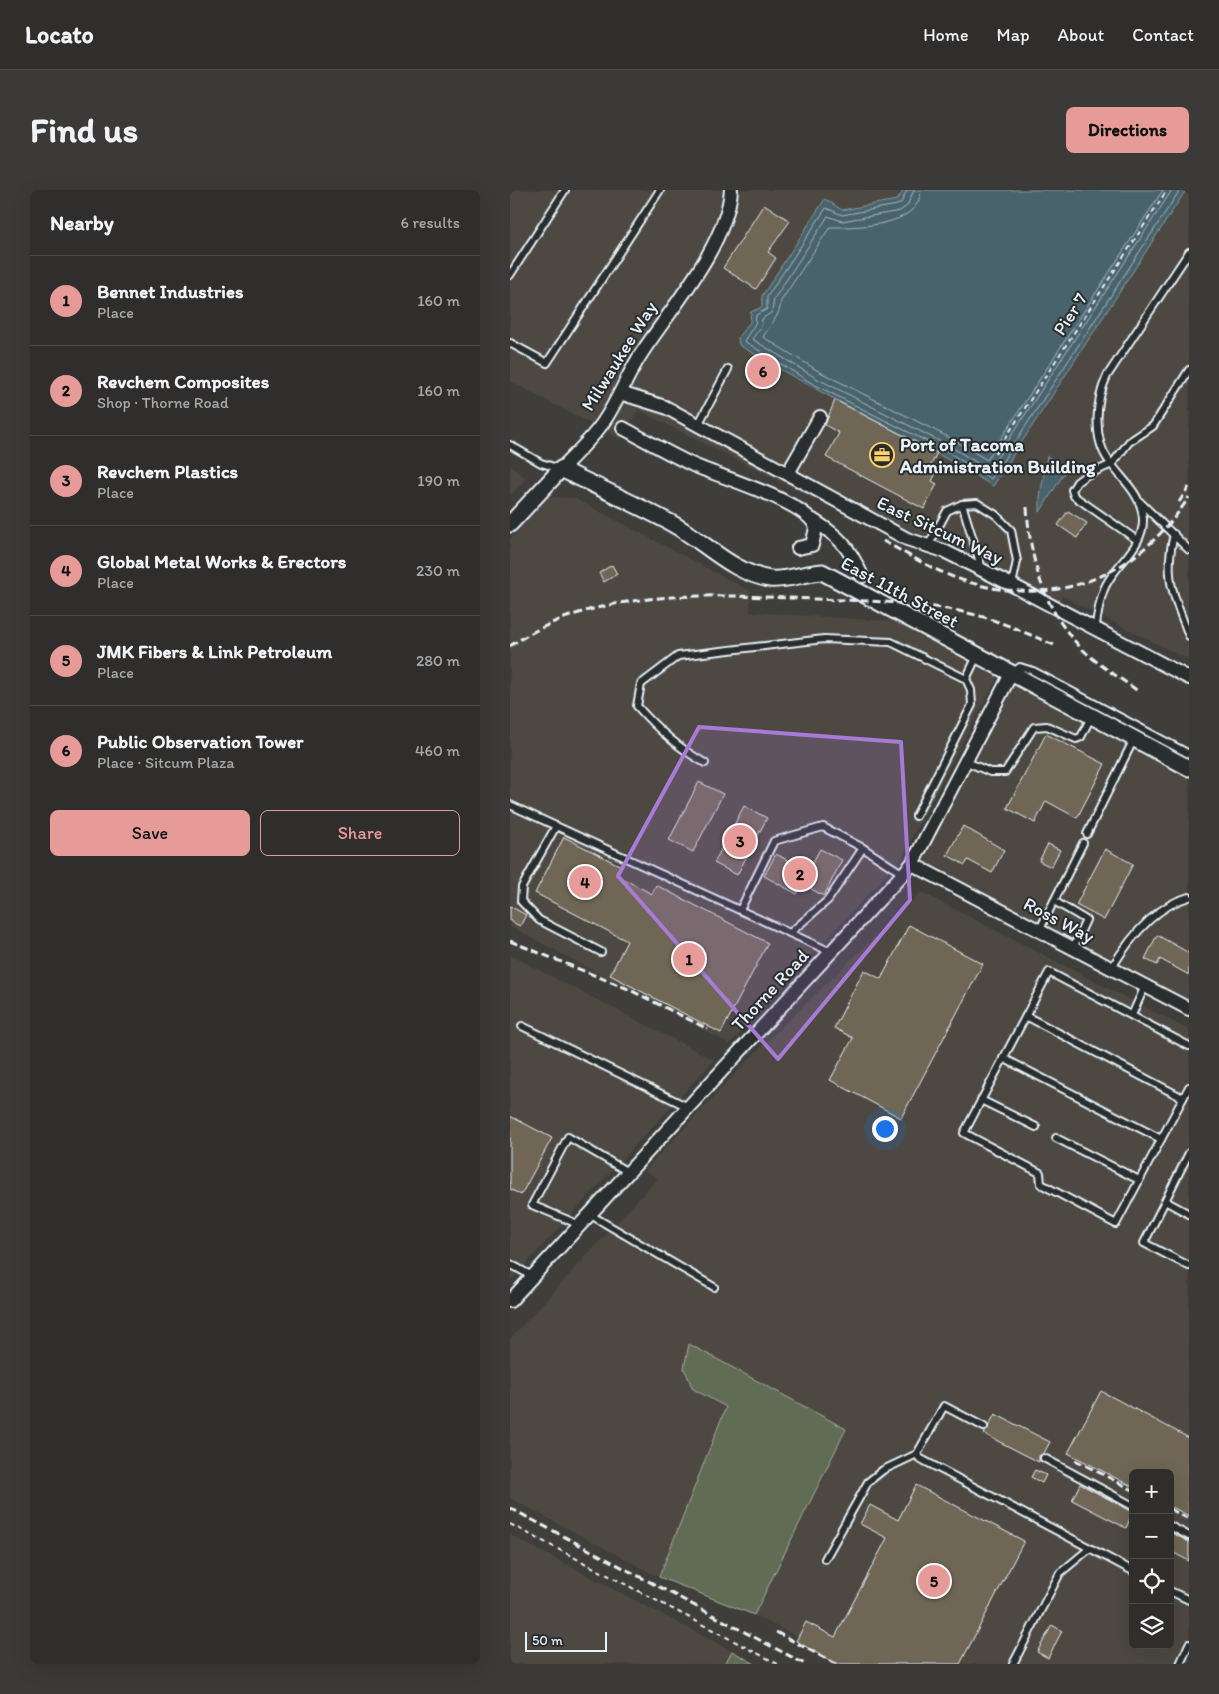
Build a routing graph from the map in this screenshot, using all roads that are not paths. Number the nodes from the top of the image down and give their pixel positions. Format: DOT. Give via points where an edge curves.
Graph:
graph roads {
  1 [pos="565,190"];
  2 [pos="660,190"];
  3 [pos="731,190"];
  4 [pos="1189,252"];
  5 [pos="510,275"];
  6 [pos="510,344"];
  7 [pos="728,368"];
  8 [pos="1189,370"];
  9 [pos="620,393"];
  10 [pos="820,417"];
  11 [pos="698,425"];
  12 [pos="623,428"];
  13 [pos="510,445"];
  14 [pos="1112,464"];
  15 [pos="561,469"];
  16 [pos="788,473"];
  17 [pos="1140,502"];
  18 [pos="962,504"];
  19 [pos="813,520"];
  20 [pos="510,524"];
  21 [pos="1174,534"];
  22 [pos="1137,540"];
  23 [pos="928,546"];
  24 [pos="798,548"];
  25 [pos="1189,550"];
  26 [pos="982,570"];
  27 [pos="862,576"];
  28 [pos="1012,585"];
  29 [pos="1095,630"];
  30 [pos="1189,636"];
  31 [pos="977,656"];
  32 [pos="1011,674"];
  33 [pos="1189,678"];
  34 [pos="966,680"];
  35 [pos="1092,716"];
  36 [pos="1134,738"];
  37 [pos="1189,754"];
  38 [pos="966,762"];
  39 [pos="706,763"];
  40 [pos="1189,768"];
  41 [pos="510,805"];
  42 [pos="916,816"];
  43 [pos="556,826"];
  44 [pos="1087,834"];
  45 [pos="1083,843"];
  46 [pos="863,848"];
  47 [pos="908,869"];
  48 [pos="1189,897"];
  49 [pos="1054,901"];
  50 [pos="740,910"];
  51 [pos="1039,931"];
  52 [pos="790,933"];
  53 [pos="1073,948"];
  54 [pos="601,952"];
  55 [pos="831,952"];
  56 [pos="1111,969"];
  57 [pos="1145,986"];
  58 [pos="1189,1009"];
  59 [pos="1132,1015"];
  60 [pos="1026,1016"];
  61 [pos="522,1026"];
  62 [pos="1189,1046"];
  63 [pos="1003,1058"];
  64 [pos="1189,1087"];
  65 [pos="1183,1098"];
  66 [pos="981,1100"];
  67 [pos="688,1107"];
  68 [pos="1036,1127"];
  69 [pos="1056,1138"];
  70 [pos="1161,1139"];
  71 [pos="1188,1157"];
  72 [pos="628,1172"];
  73 [pos="1139,1180"];
  74 [pos="1165,1201"];
  75 [pos="589,1214"];
  76 [pos="1189,1214"];
  77 [pos="580,1225"];
  78 [pos="510,1264"];
  79 [pos="1189,1266"];
  80 [pos="532,1276"];
  81 [pos="714,1287"];
  82 [pos="510,1301"];
  83 [pos="984,1427"];
  84 [pos="917,1454"];
  85 [pos="1044,1458"];
  86 [pos="1129,1504"];
  87 [pos="1174,1528"];
  88 [pos="1189,1536"];
  89 [pos="1089,1549"];
  90 [pos="825,1559"];
  91 [pos="1129,1569"];
  92 [pos="1174,1592"];
  93 [pos="1189,1600"];
  94 [pos="1189,1644"];
  95 [pos="1013,1664"];
  96 [pos="1180,1664"];
  1 -- 5 [label="lane"];
  2 -- 6 [label="lane" via="547,363"];
  3 -- 9 [label="street, Milwaukee Way" via="724,226 627,376"];
  4 -- 14 [label="lane" via="1107,376 1100,393 1100,436 1103,450"];
  7 -- 11 [label="lane"];
  8 -- 14 [label="lane" via="1152,426 1129,442"];
  9 -- 11 [label="street, East Sitcum Way" via="665,407"];
  9 -- 15 [label="street, Milwaukee Way" via="604,422"];
  10 -- 16 [label="street"];
  11 -- 16 [label="street, East Sitcum Way"];
  12 -- 19 [label="street, East 11th Street" via="692,465 784,502"];
  13 -- 15 [label="lane" via="541,463"];
  14 -- 17 [label="lane"];
  14 -- 22 [label="lane" via="1091,472 1072,490 1074,496"];
  15 -- 20 [label="street, Milwaukee Way"];
  15 -- 31 [label="street, East 11th Street" via="672,524 749,572 776,580 822,572"];
  16 -- 23 [label="street, East Sitcum Way" via="906,539"];
  17 -- 21 [label="lane"];
  17 -- 22 [label="lane" via="1142,531"];
  18 -- 23 [label="lane" via="947,511"];
  18 -- 26 [label="lane"];
  18 -- 28 [label="lane" via="977,503 1011,530 1018,561"];
  19 -- 24 [label="street" via="816,528 812,545"];
  19 -- 27 [label="street, East 11th Street" via="836,534 851,551"];
  21 -- 25 [label="lane"];
  21 -- 30 [label="lane" via="1168,571"];
  22 -- 29 [label="lane" via="1105,585"];
  23 -- 26 [label="street, East Sitcum Way"];
  26 -- 28 [label="street, East Sitcum Way"];
  28 -- 29 [label="street, East Sitcum Way"];
  29 -- 33 [label="street, East Sitcum Way"];
  31 -- 32 [label="street, East 11th Street"];
  31 -- 34 [label="lane"];
  32 -- 35 [label="street, East 11th Street"];
  32 -- 37 [label="lane" via="1020,666 1033,670"];
  32 -- 38 [label="street, Thorne Road"];
  34 -- 39 [label="lane" via="891,642 872,640 824,639 678,656 641,684 637,706 657,730 680,749"];
  34 -- 42 [label="lane" via="972,704"];
  35 -- 36 [label="street, East 11th Street"];
  35 -- 38 [label="lane" via="1076,739 1047,726 1034,727 1005,772 990,772"];
  36 -- 40 [label="street, East 11th Street"];
  36 -- 44 [label="lane"];
  38 -- 47 [label="street, Thorne Road"];
  41 -- 43 [label="lane"];
  43 -- 50 [label="lane"];
  43 -- 54 [label="lane" via="522,887 521,901 539,920"];
  45 -- 49 [label="lane"];
  46 -- 47 [label="lane"];
  46 -- 50 [label="lane" via="823,827 774,841"];
  46 -- 52 [label="lane" via="828,900"];
  47 -- 51 [label="street, Ross Way"];
  47 -- 55 [label="street, Thorne Road"];
  48 -- 56 [label="lane" via="1172,902 1153,917 1134,935"];
  49 -- 51 [label="lane"];
  49 -- 53 [label="lane" via="1086,920"];
  50 -- 52 [label="lane"];
  51 -- 53 [label="street, Ross Way"];
  52 -- 55 [label="lane"];
  53 -- 56 [label="street, Ross Way"];
  55 -- 67 [label="street, Thorne Road"];
  56 -- 57 [label="street, Ross Way"];
  57 -- 58 [label="street, Ross Way"];
  57 -- 59 [label="lane"];
  59 -- 60 [label="lane" via="1049,972"];
  59 -- 62 [label="lane"];
  60 -- 63 [label="lane"];
  60 -- 65 [label="lane"];
  61 -- 67 [label="lane"];
  63 -- 66 [label="lane"];
  63 -- 70 [label="lane"];
  64 -- 65 [label="lane"];
  65 -- 70 [label="lane"];
  66 -- 68 [label="lane"];
  66 -- 73 [label="lane" via="964,1133 1040,1173 1041,1184 1116,1224"];
  67 -- 72 [label="street, Thorne Road"];
  69 -- 73 [label="lane"];
  70 -- 73 [label="lane"];
  71 -- 74 [label="lane"];
  72 -- 75 [label="street, Thorne Road"];
  72 -- 77 [label="lane" via="568,1137 532,1206"];
  74 -- 76 [label="lane"];
  74 -- 79 [label="lane" via="1144,1243"];
  75 -- 77 [label="street, Thorne Road"];
  75 -- 81 [label="lane"];
  77 -- 80 [label="street, Thorne Road"];
  78 -- 80 [label="lane"];
  80 -- 82 [label="street, Thorne Road"];
  83 -- 84 [label="lane" via="944,1406"];
  84 -- 89 [label="lane"];
  84 -- 90 [label="lane" via="883,1470 868,1482"];
  85 -- 86 [label="lane"];
  87 -- 88 [label="lane"];
  89 -- 91 [label="lane"];
  89 -- 95 [label="lane" via="1060,1573"];
  92 -- 93 [label="lane"];
  94 -- 96 [label="lane"];
}
